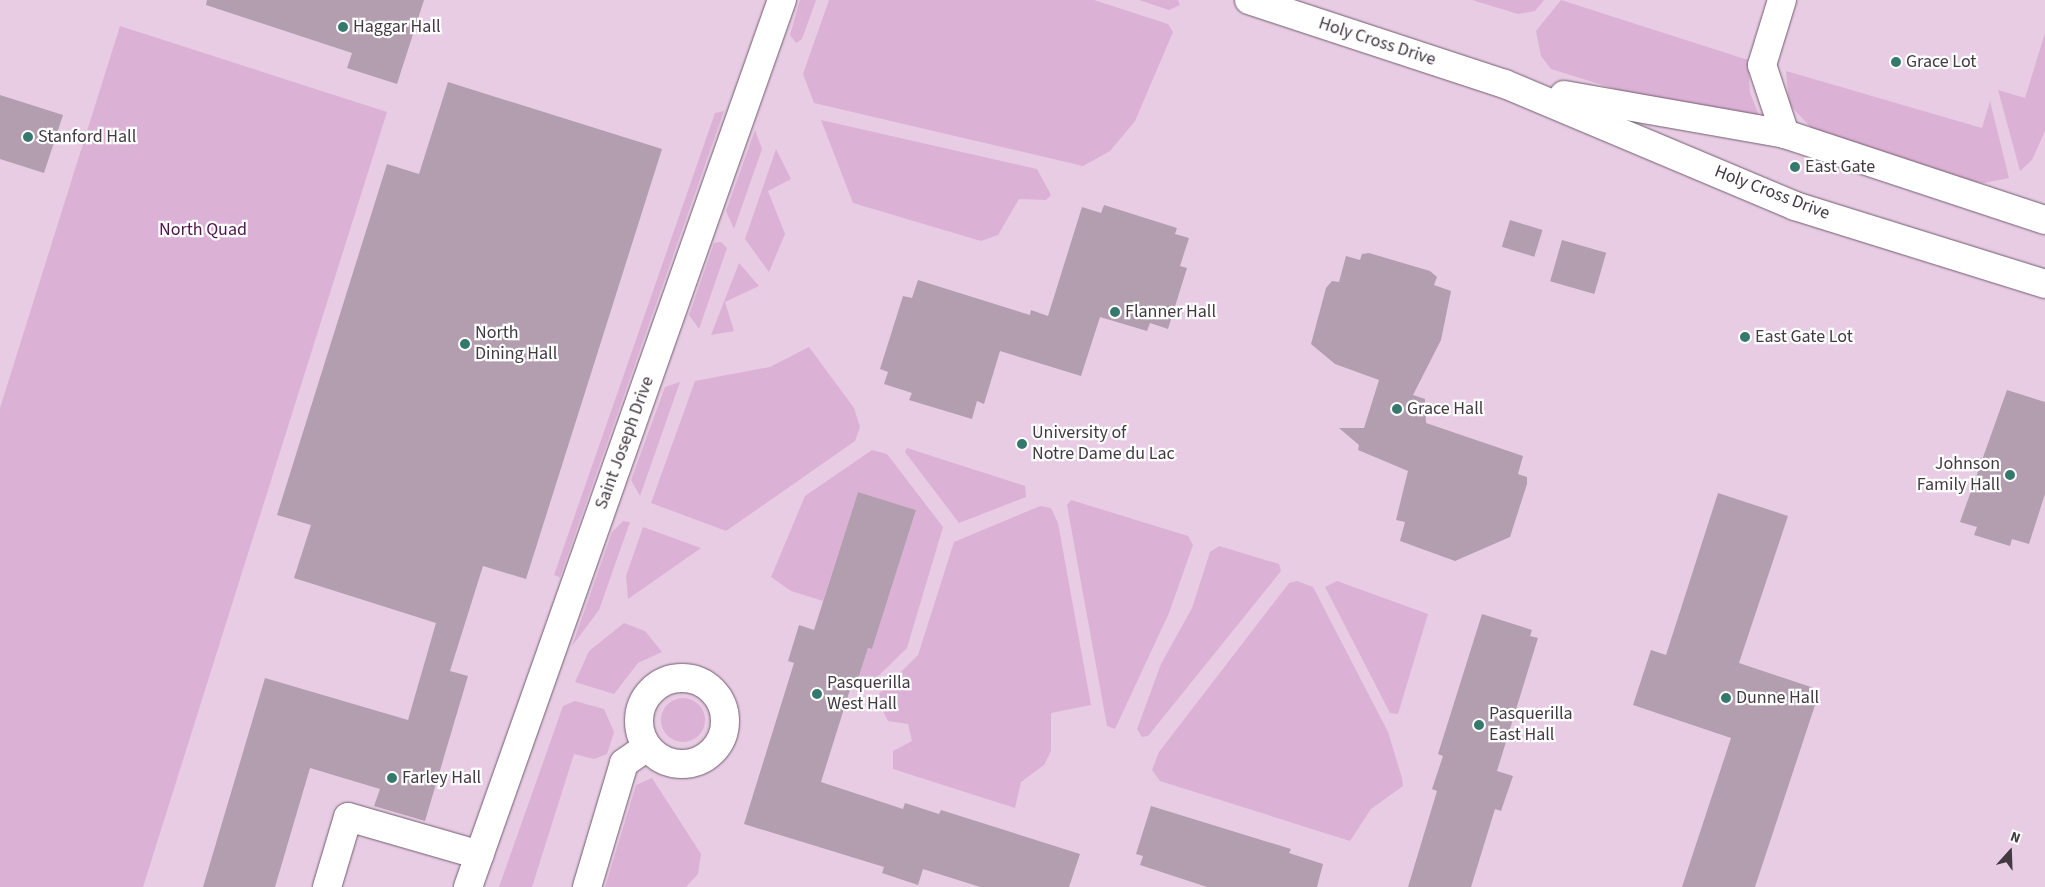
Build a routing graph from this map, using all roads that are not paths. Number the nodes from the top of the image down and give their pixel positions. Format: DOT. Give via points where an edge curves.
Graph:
graph roads {
  1 [pos="782,0"];
  2 [pos="1249,0"];
  3 [pos="1782,0"];
  4 [pos="1506,84"];
  5 [pos="1785,134"];
  6 [pos="2045,220"];
  7 [pos="2045,284"];
  8 [pos="647,747"];
  9 [pos="480,855"];
  10 [pos="327,887"];
  11 [pos="468,887"];
  12 [pos="587,887"];
  1 -- 9 [label="street, Saint Joseph Drive"];
  2 -- 4 [label="street, Holy Cross Drive"];
  3 -- 5 [label="street" via="1762,64"];
  4 -- 5 [label="street, Holy Cross Drive"];
  4 -- 7 [label="street, Holy Cross Drive" via="1795,206"];
  5 -- 6 [label="street, Holy Cross Drive"];
  8 -- 12 [label="street" via="624,763"];
  9 -- 10 [label="street" via="348,817"];
  9 -- 11 [label="street, Saint Joseph Drive"];
}
